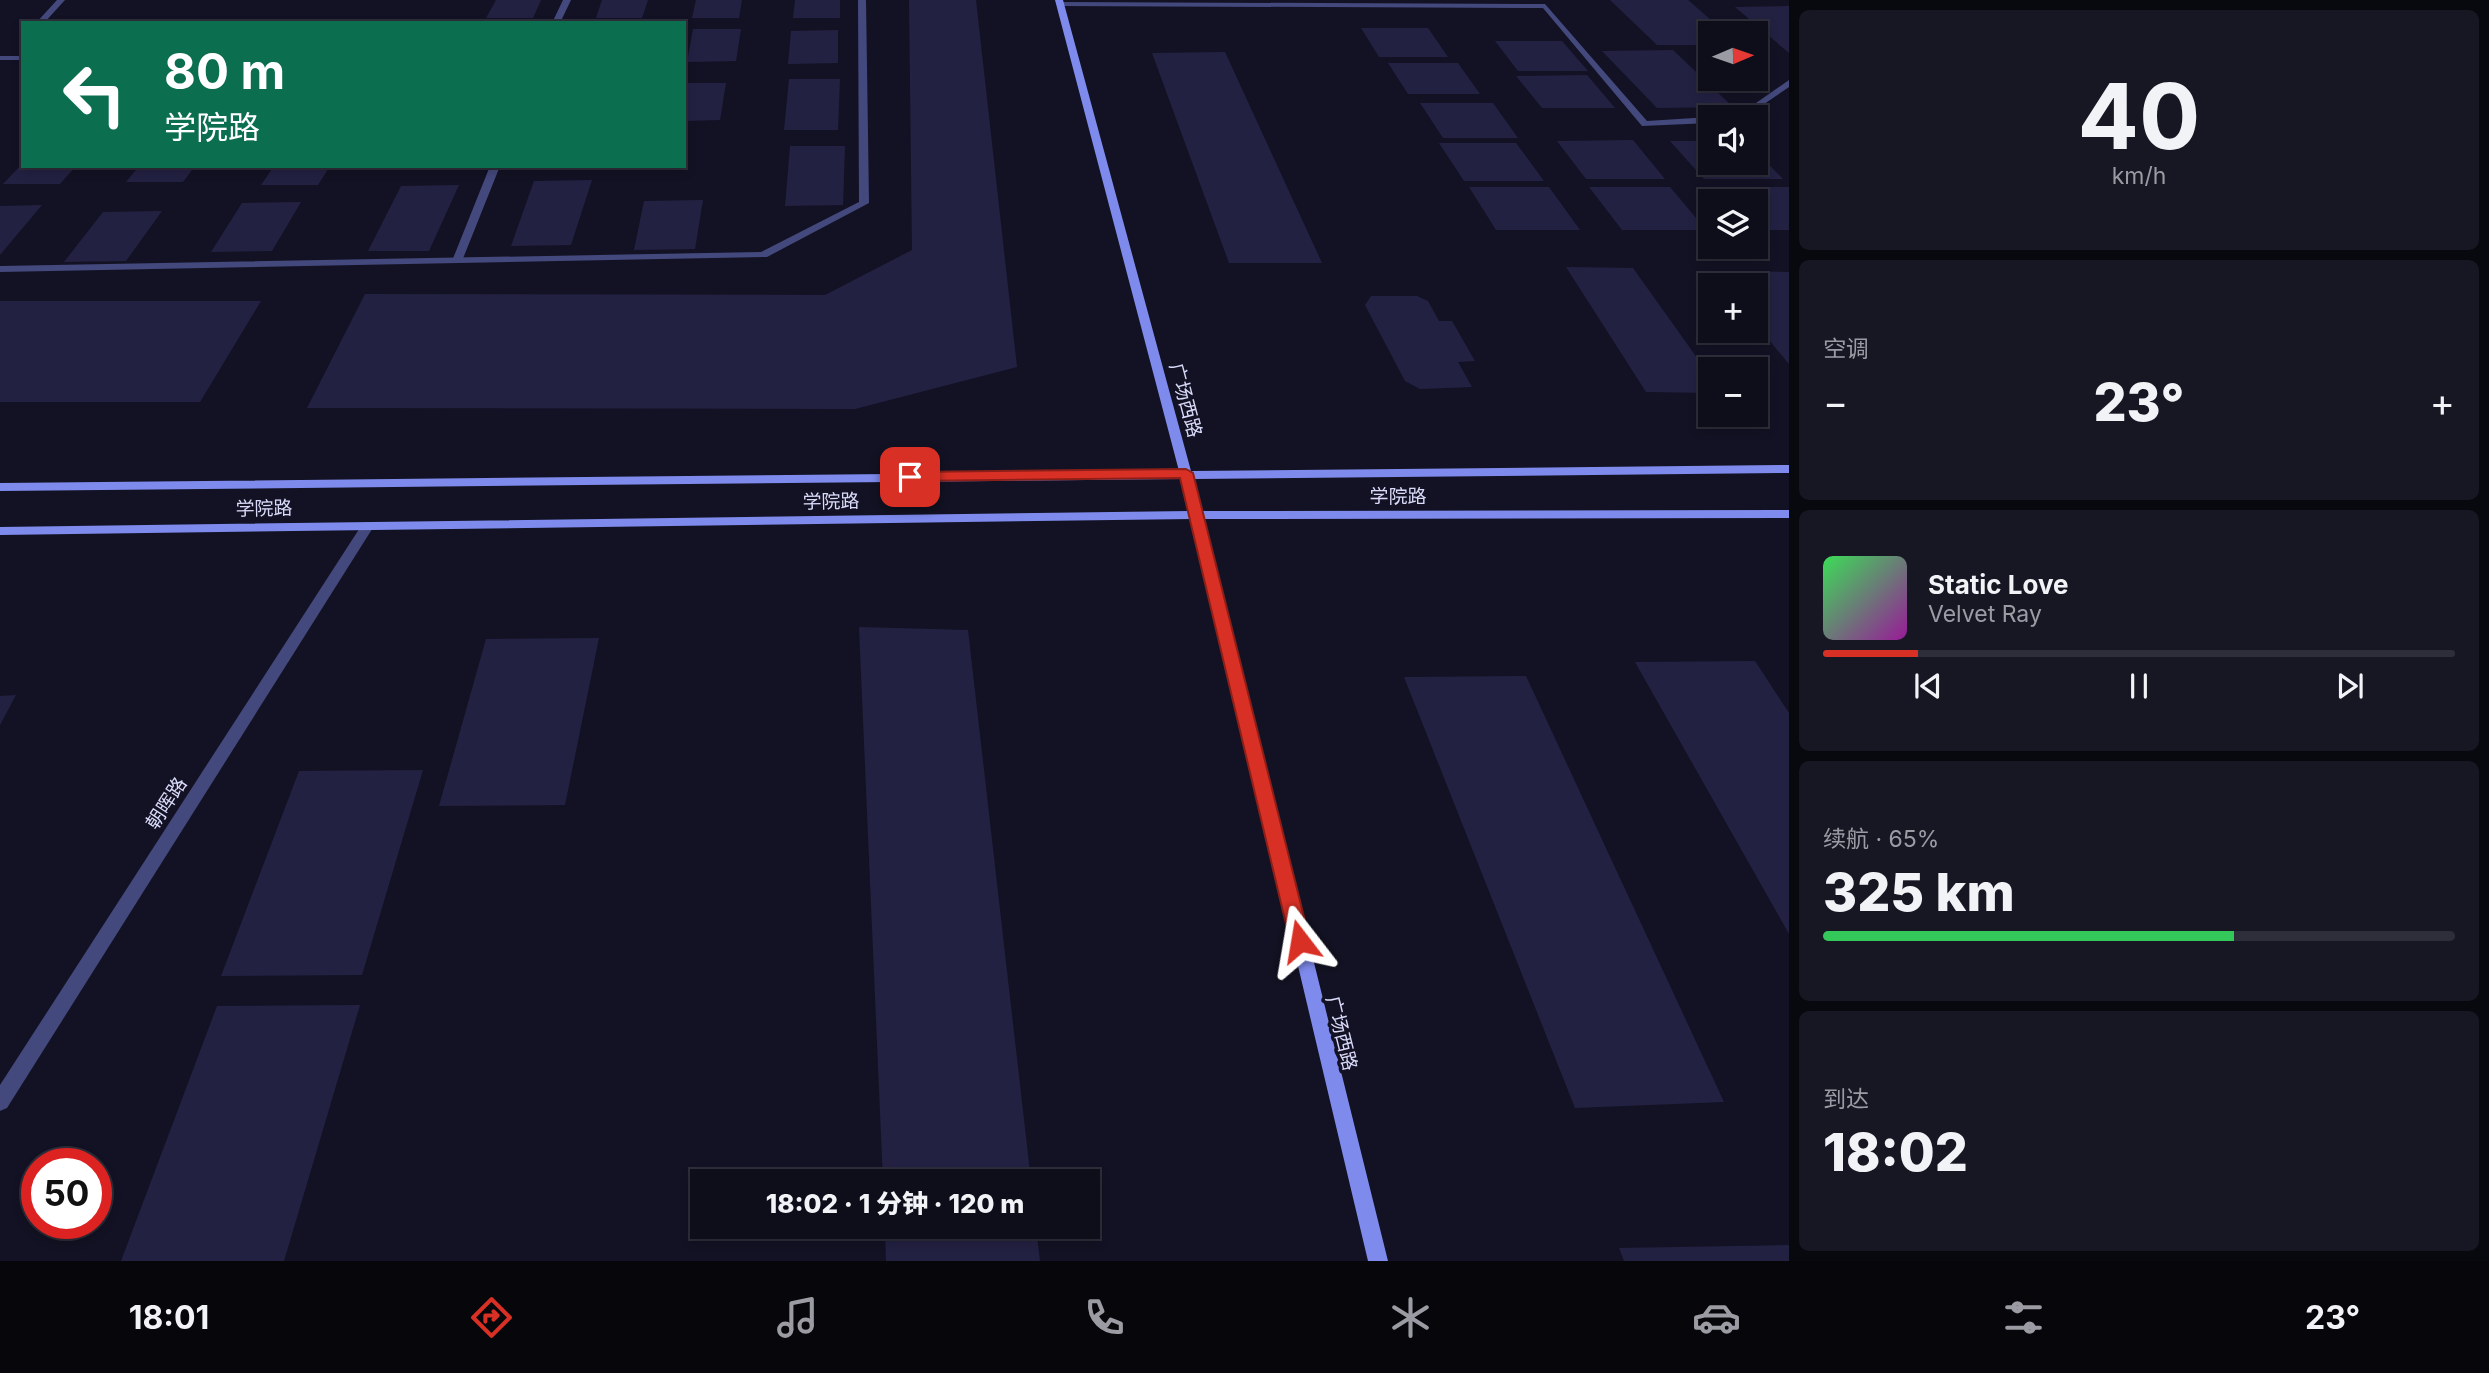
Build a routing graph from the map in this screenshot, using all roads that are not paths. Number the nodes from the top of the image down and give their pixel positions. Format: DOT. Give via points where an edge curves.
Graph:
graph roads {
  1 [pos="61,0"];
  2 [pos="567,0"];
  3 [pos="862,0"];
  4 [pos="1060,2"];
  5 [pos="42,21"];
  6 [pos="557,21"];
  7 [pos="0,58"];
  8 [pos="21,58"];
  9 [pos="1789,83"];
  10 [pos="1757,105"];
  11 [pos="1698,121"];
  12 [pos="494,168"];
  13 [pos="457,261"];
  14 [pos="0,269"];
  15 [pos="1789,469"];
  16 [pos="1186,473"];
  17 [pos="0,487"];
  18 [pos="1789,514"];
  19 [pos="1197,515"];
  20 [pos="368,526"];
  21 [pos="0,531"];
  22 [pos="0,1102"];
  23 [pos="1378,1261"];
  1 -- 5 [label="street"];
  2 -- 6 [label="street"];
  3 -- 13 [label="street" via="864,203 763,255"];
  4 -- 11 [label="street" via="1545,6 1645,124"];
  4 -- 16 [label="main road, 广场西路"];
  7 -- 8 [label="street"];
  9 -- 10 [label="street"];
  12 -- 13 [label="street"];
  13 -- 14 [label="street"];
  15 -- 16 [label="main road, 学院路"];
  16 -- 17 [label="main road, 学院路"];
  16 -- 19 [label="main road, 广场西路"];
  18 -- 19 [label="main road, 学院路"];
  19 -- 20 [label="main road, 学院路"];
  19 -- 23 [label="main road, 广场西路"];
  20 -- 21 [label="main road, 学院路"];
  20 -- 22 [label="street, 朝晖路"];
}
